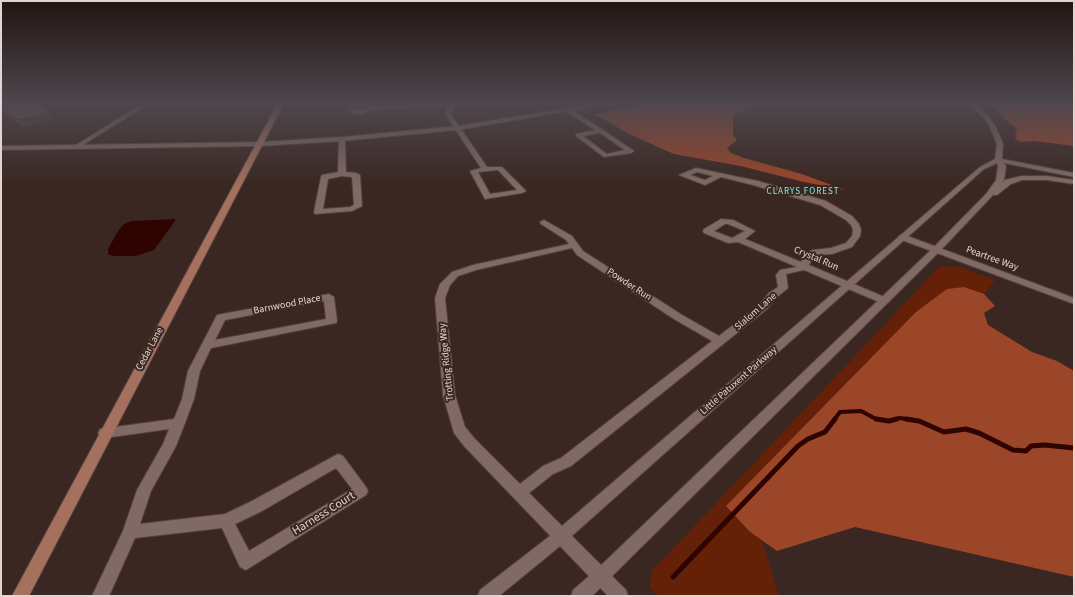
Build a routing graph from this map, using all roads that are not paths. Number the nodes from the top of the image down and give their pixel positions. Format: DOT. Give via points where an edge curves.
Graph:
graph roads {
  1 [pos="102,131"];
  2 [pos="266,131"];
  3 [pos="427,131"];
  4 [pos="459,131"];
  5 [pos="601,131"];
  6 [pos="995,131"];
  7 [pos="342,139"];
  8 [pos="260,144"];
  9 [pos="76,147"];
  10 [pos="1,148"];
  11 [pos="996,163"];
  12 [pos="485,170"];
  13 [pos="342,174"];
  14 [pos="720,174"];
  15 [pos="1074,175"];
  16 [pos="1074,182"];
  17 [pos="989,196"];
  18 [pos="544,222"];
  19 [pos="902,237"];
  20 [pos="739,238"];
  21 [pos="574,245"];
  22 [pos="936,250"];
  23 [pos="804,266"];
  24 [pos="848,285"];
  25 [pos="883,300"];
  26 [pos="1074,301"];
  27 [pos="720,341"];
  28 [pos="206,345"];
  29 [pos="179,423"];
  30 [pos="105,433"];
  31 [pos="519,494"];
  32 [pos="226,521"];
  33 [pos="130,532"];
  34 [pos="560,537"];
  35 [pos="602,577"];
  36 [pos="20,596"];
  37 [pos="100,596"];
  38 [pos="486,596"];
  39 [pos="579,596"];
  40 [pos="620,596"];
  1 -- 9 [label="street"];
  2 -- 8 [label="main road, Cedar Lane"];
  3 -- 7 [label="street"];
  4 -- 12 [label="street"];
  5 -- 5 [label="street" via="578,135 606,156 631,151"];
  6 -- 11 [label="street" via="1000,144"];
  7 -- 8 [label="street"];
  7 -- 13 [label="street"];
  8 -- 9 [label="street"];
  8 -- 30 [label="main road, Cedar Lane"];
  9 -- 10 [label="street"];
  11 -- 15 [label="street"];
  11 -- 16 [label="street"];
  11 -- 17 [label="street" via="1000,180"];
  11 -- 19 [label="street, Little Patuxent Parkway"];
  12 -- 12 [label="street" via="500,168 522,191 488,196 474,171"];
  13 -- 13 [label="street" via="325,177 318,212 352,209 358,206 356,175"];
  14 -- 23 [label="street, Slalom Lane" via="823,203 855,224 857,230 853,241 841,249 809,255"];
  16 -- 17 [label="street" via="1021,178 1008,182"];
  17 -- 22 [label="street"];
  18 -- 21 [label="street, Powder Run" via="563,233"];
  19 -- 22 [label="street, Peartree Way"];
  19 -- 24 [label="street, Little Patuxent Parkway"];
  20 -- 23 [label="street, Crystal Run"];
  21 -- 27 [label="street, Powder Run" via="589,259"];
  21 -- 31 [label="street, Trotting Ridge Way" via="463,271 455,274 445,284 441,294 449,395 459,429"];
  22 -- 25 [label="street"];
  22 -- 26 [label="street, Peartree Way"];
  23 -- 24 [label="street, Crystal Run"];
  23 -- 27 [label="street, Slalom Lane" via="783,272 783,288"];
  24 -- 25 [label="street, Crystal Run"];
  24 -- 34 [label="street, Little Patuxent Parkway"];
  25 -- 35 [label="street"];
  27 -- 31 [label="street, Slalom Lane" via="566,462 548,470"];
  28 -- 28 [label="street, Barnwood Place" via="332,321 329,297 221,317"];
  28 -- 29 [label="street, Barnwood Place" via="194,371"];
  29 -- 30 [label="street"];
  29 -- 33 [label="street, Barnwood Place" via="163,459 144,490"];
  30 -- 36 [label="main road, Cedar Lane"];
  31 -- 34 [label="street, Trotting Ridge Way"];
  32 -- 32 [label="street, Harness Court" via="246,562 361,491 338,460"];
  32 -- 33 [label="street, Harness Court"];
  33 -- 37 [label="street, Barnwood Place"];
  34 -- 35 [label="street, Trotting Ridge Way"];
  34 -- 38 [label="street, Little Patuxent Parkway"];
  35 -- 39 [label="street"];
  35 -- 40 [label="street, Trotting Ridge Way"];
}
